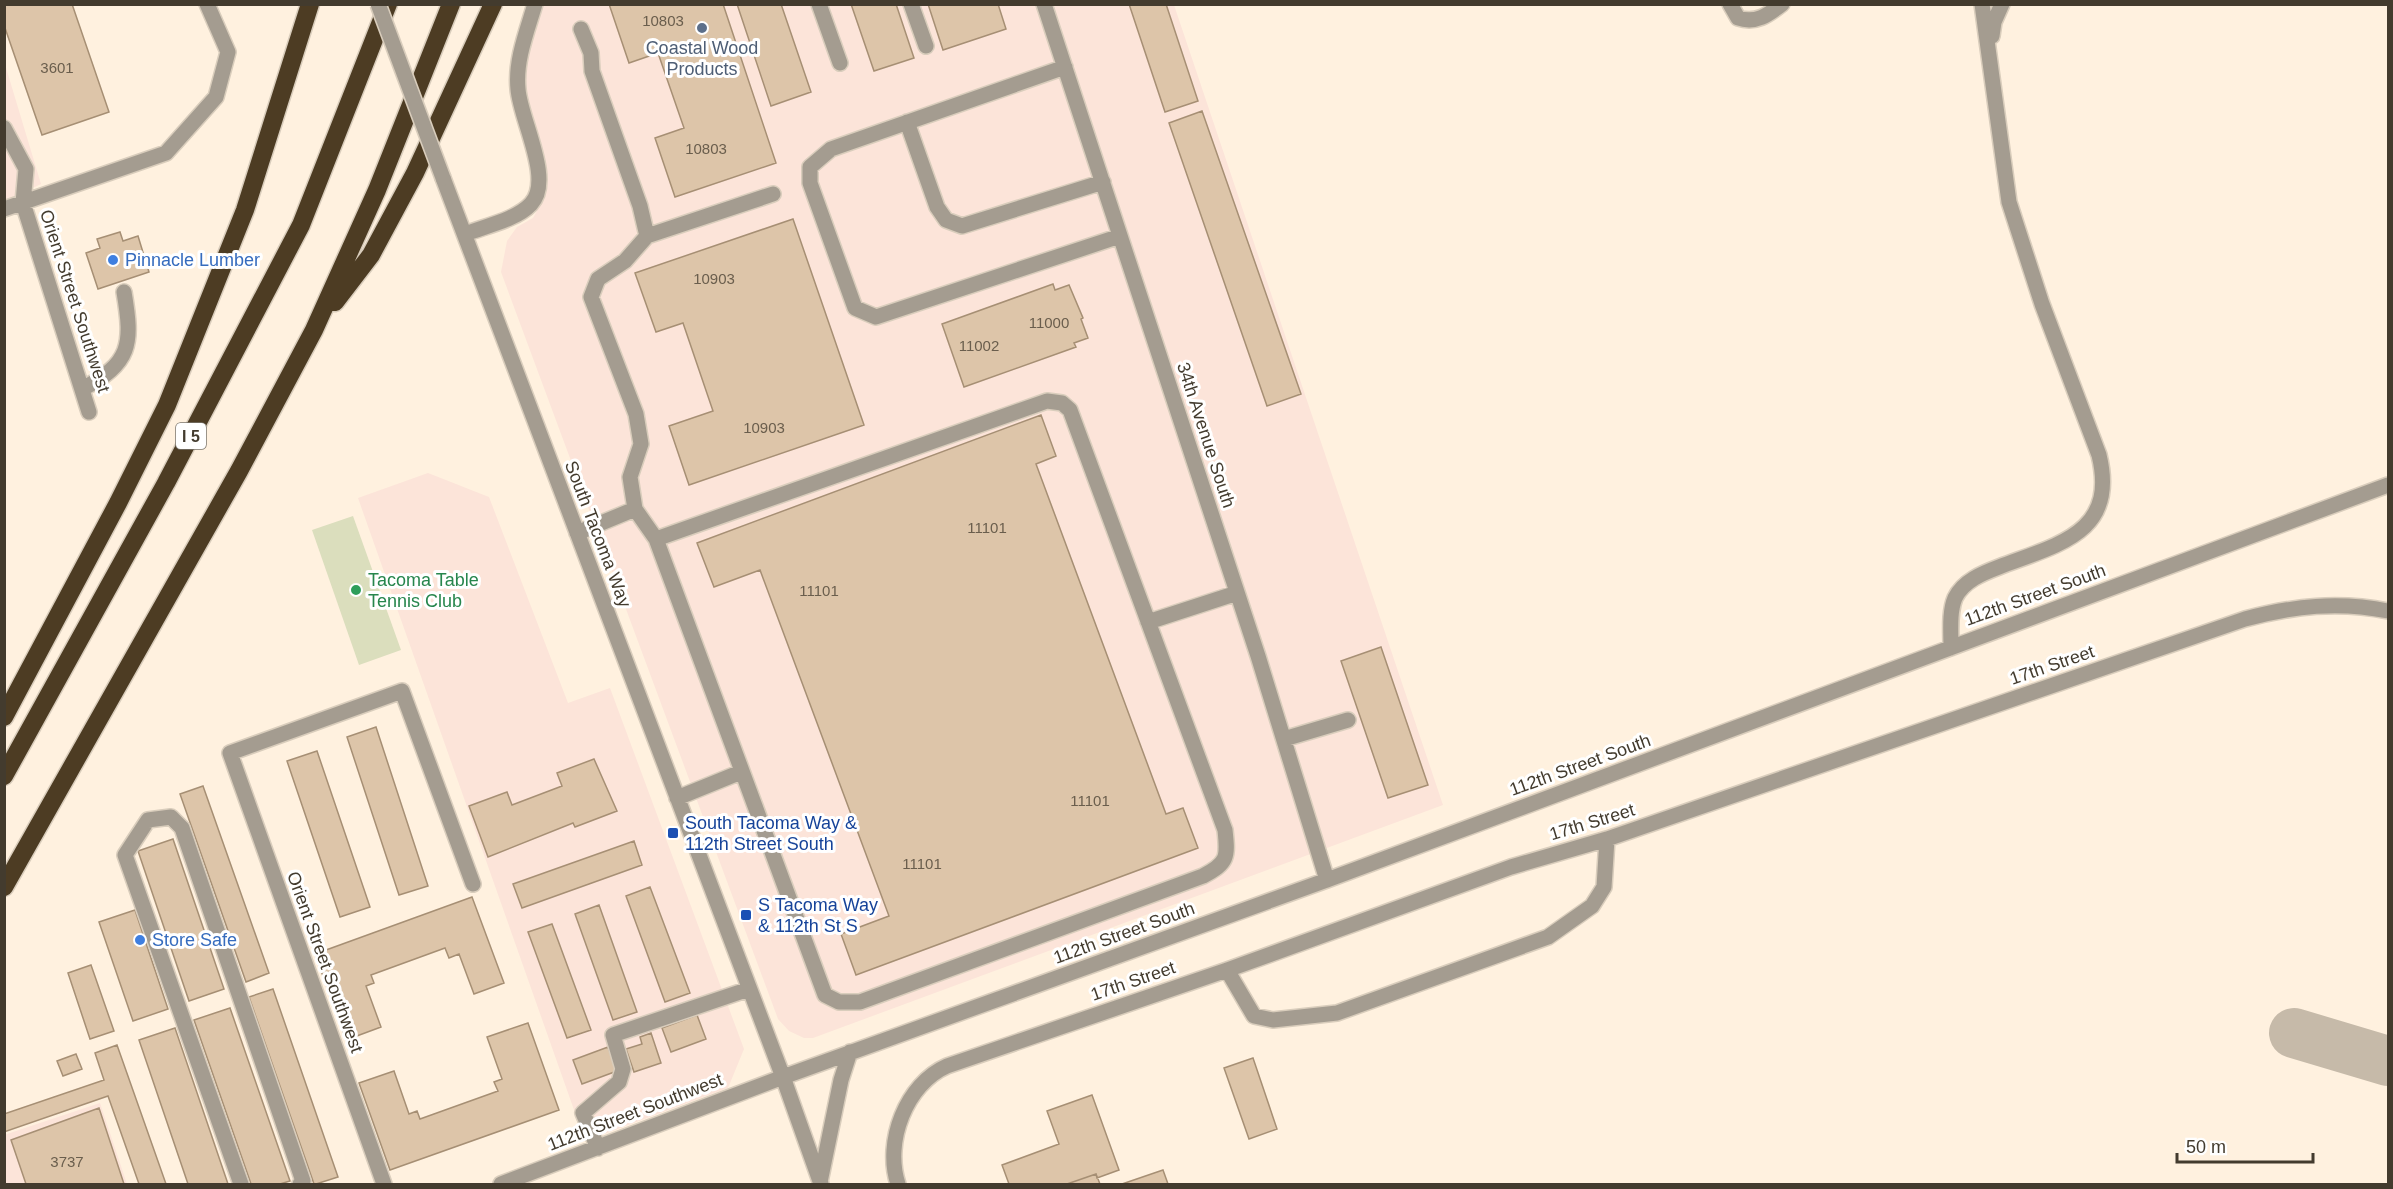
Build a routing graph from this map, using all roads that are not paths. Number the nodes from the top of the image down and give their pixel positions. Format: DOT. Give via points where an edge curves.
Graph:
graph roads {
  1 [pos="207,4"];
  2 [pos="310,4"];
  3 [pos="378,4"];
  4 [pos="388,4"];
  5 [pos="451,4"];
  6 [pos="493,4"];
  7 [pos="535,4"];
  8 [pos="819,4"];
  9 [pos="911,4"];
  10 [pos="1730,4"];
  11 [pos="1782,4"];
  12 [pos="1982,4"];
  13 [pos="2002,4"];
  14 [pos="1047,5"];
  15 [pos="581,29"];
  16 [pos="926,46"];
  17 [pos="840,63"];
  18 [pos="1065,67"];
  19 [pos="1993,76"];
  20 [pos="908,122"];
  21 [pos="4,128"];
  22 [pos="1103,182"];
  23 [pos="773,194"];
  24 [pos="23,203"];
  25 [pos="4,209"];
  26 [pos="465,234"];
  27 [pos="648,236"];
  28 [pos="1120,236"];
  29 [pos="124,292"];
  30 [pos="314,330"];
  31 [pos="82,389"];
  32 [pos="89,412"];
  33 [pos="2388,485"];
  34 [pos="635,509"];
  35 [pos="577,533"];
  36 [pos="656,539"];
  37 [pos="1238,592"];
  38 [pos="2388,611"];
  39 [pos="1148,622"];
  40 [pos="1951,648"];
  41 [pos="4,717"];
  42 [pos="1347,720"];
  43 [pos="1284,739"];
  44 [pos="741,772"];
  45 [pos="4,776"];
  46 [pos="677,798"];
  47 [pos="1607,839"];
  48 [pos="1327,880"];
  49 [pos="473,884"];
  50 [pos="4,887"];
  51 [pos="1227,970"];
  52 [pos="749,989"];
  53 [pos="850,1052"];
  54 [pos="783,1077"];
  55 [pos="598,1148"];
  56 [pos="820,1183"];
  57 [pos="241,1185"];
  58 [pos="300,1185"];
  59 [pos="384,1185"];
  60 [pos="501,1185"];
  61 [pos="898,1185"];
  1 -- 24 [label="street" via="228,52 216,97 166,153"];
  2 -- 41 [label="highway" via="245,210 167,405"];
  3 -- 26 [label="street, South Tacoma Way, bridge"];
  4 -- 45 [label="highway, I 5" via="301,225 166,483"];
  5 -- 30 [label="highway" via="377,190"];
  6 -- 30 [label="highway" via="415,173 371,255"];
  7 -- 26 [label="street" via="517,80 519,103 537,164 537,193 525,209"];
  8 -- 17 [label="street"];
  9 -- 16 [label="street"];
  10 -- 11 [label="street" via="1738,18 1748,21 1760,19"];
  12 -- 19 [label="street"];
  13 -- 19 [label="street" via="1991,40"];
  14 -- 18 [label="street, 34th Avenue South"];
  15 -- 27 [label="street"];
  18 -- 20 [label="street"];
  18 -- 22 [label="street, 34th Avenue South"];
  19 -- 40 [label="street" via="2002,155 2017,230 2105,478 2094,518 2077,534 1982,573 1965,585 1955,598"];
  20 -- 22 [label="street" via="937,207 946,220 962,226"];
  20 -- 28 [label="street" via="831,149 810,167 810,183 855,308 876,317"];
  21 -- 24 [label="street" via="26,169"];
  22 -- 28 [label="street, 34th Avenue South"];
  23 -- 27 [label="street"];
  24 -- 25 [label="street"];
  24 -- 31 [label="street, Orient Street Southwest"];
  26 -- 35 [label="street, South Tacoma Way"];
  27 -- 34 [label="street" via="625,261 598,279 591,297 636,414 641,444 630,477"];
  28 -- 37 [label="street, 34th Avenue South"];
  29 -- 31 [label="street" via="128,342 120,361 108,375"];
  30 -- 50 [label="highway" via="239,471"];
  31 -- 32 [label="street, Orient Street Southwest"];
  33 -- 40 [label="street, 112th Street South"];
  34 -- 35 [label="street"];
  34 -- 36 [label="street"];
  35 -- 46 [label="street, South Tacoma Way"];
  36 -- 39 [label="street" via="1047,401 1062,403 1070,410"];
  36 -- 44 [label="street"];
  37 -- 39 [label="street"];
  37 -- 43 [label="street, 34th Avenue South"];
  38 -- 47 [label="street, 17th Street" via="2307,605 2245,620"];
  39 -- 44 [label="street" via="1225,830 1228,853 1221,866 1203,876 860,1002 839,1002 825,995"];
  40 -- 48 [label="street, 112th Street South"];
  42 -- 43 [label="street"];
  43 -- 48 [label="street, 34th Avenue South"];
  44 -- 46 [label="street"];
  46 -- 52 [label="street, South Tacoma Way"];
  47 -- 51 [label="street, 17th Street" via="1511,867"];
  47 -- 51 [label="street" via="1604,887 1592,906 1548,938 1337,1012 1273,1020 1254,1016"];
  48 -- 53 [label="street, 112th Street South"];
  49 -- 59 [label="street, Orient Street Southwest" via="402,691 230,753"];
  51 -- 61 [label="street, 17th Street" via="947,1066 926,1078 912,1096 898,1131 893,1158"];
  52 -- 54 [label="street, South Tacoma Way"];
  52 -- 55 [label="street" via="613,1035 623,1069 619,1082 583,1113"];
  53 -- 54 [label="street, 112th Street South"];
  53 -- 56 [label="street"];
  54 -- 55 [label="street, 112th Street Southwest"];
  54 -- 56 [label="street, South Tacoma Way"];
  55 -- 60 [label="street, 112th Street Southwest"];
  57 -- 58 [label="street" via="125,855 148,820 171,817 182,828 303,1181"];
}
